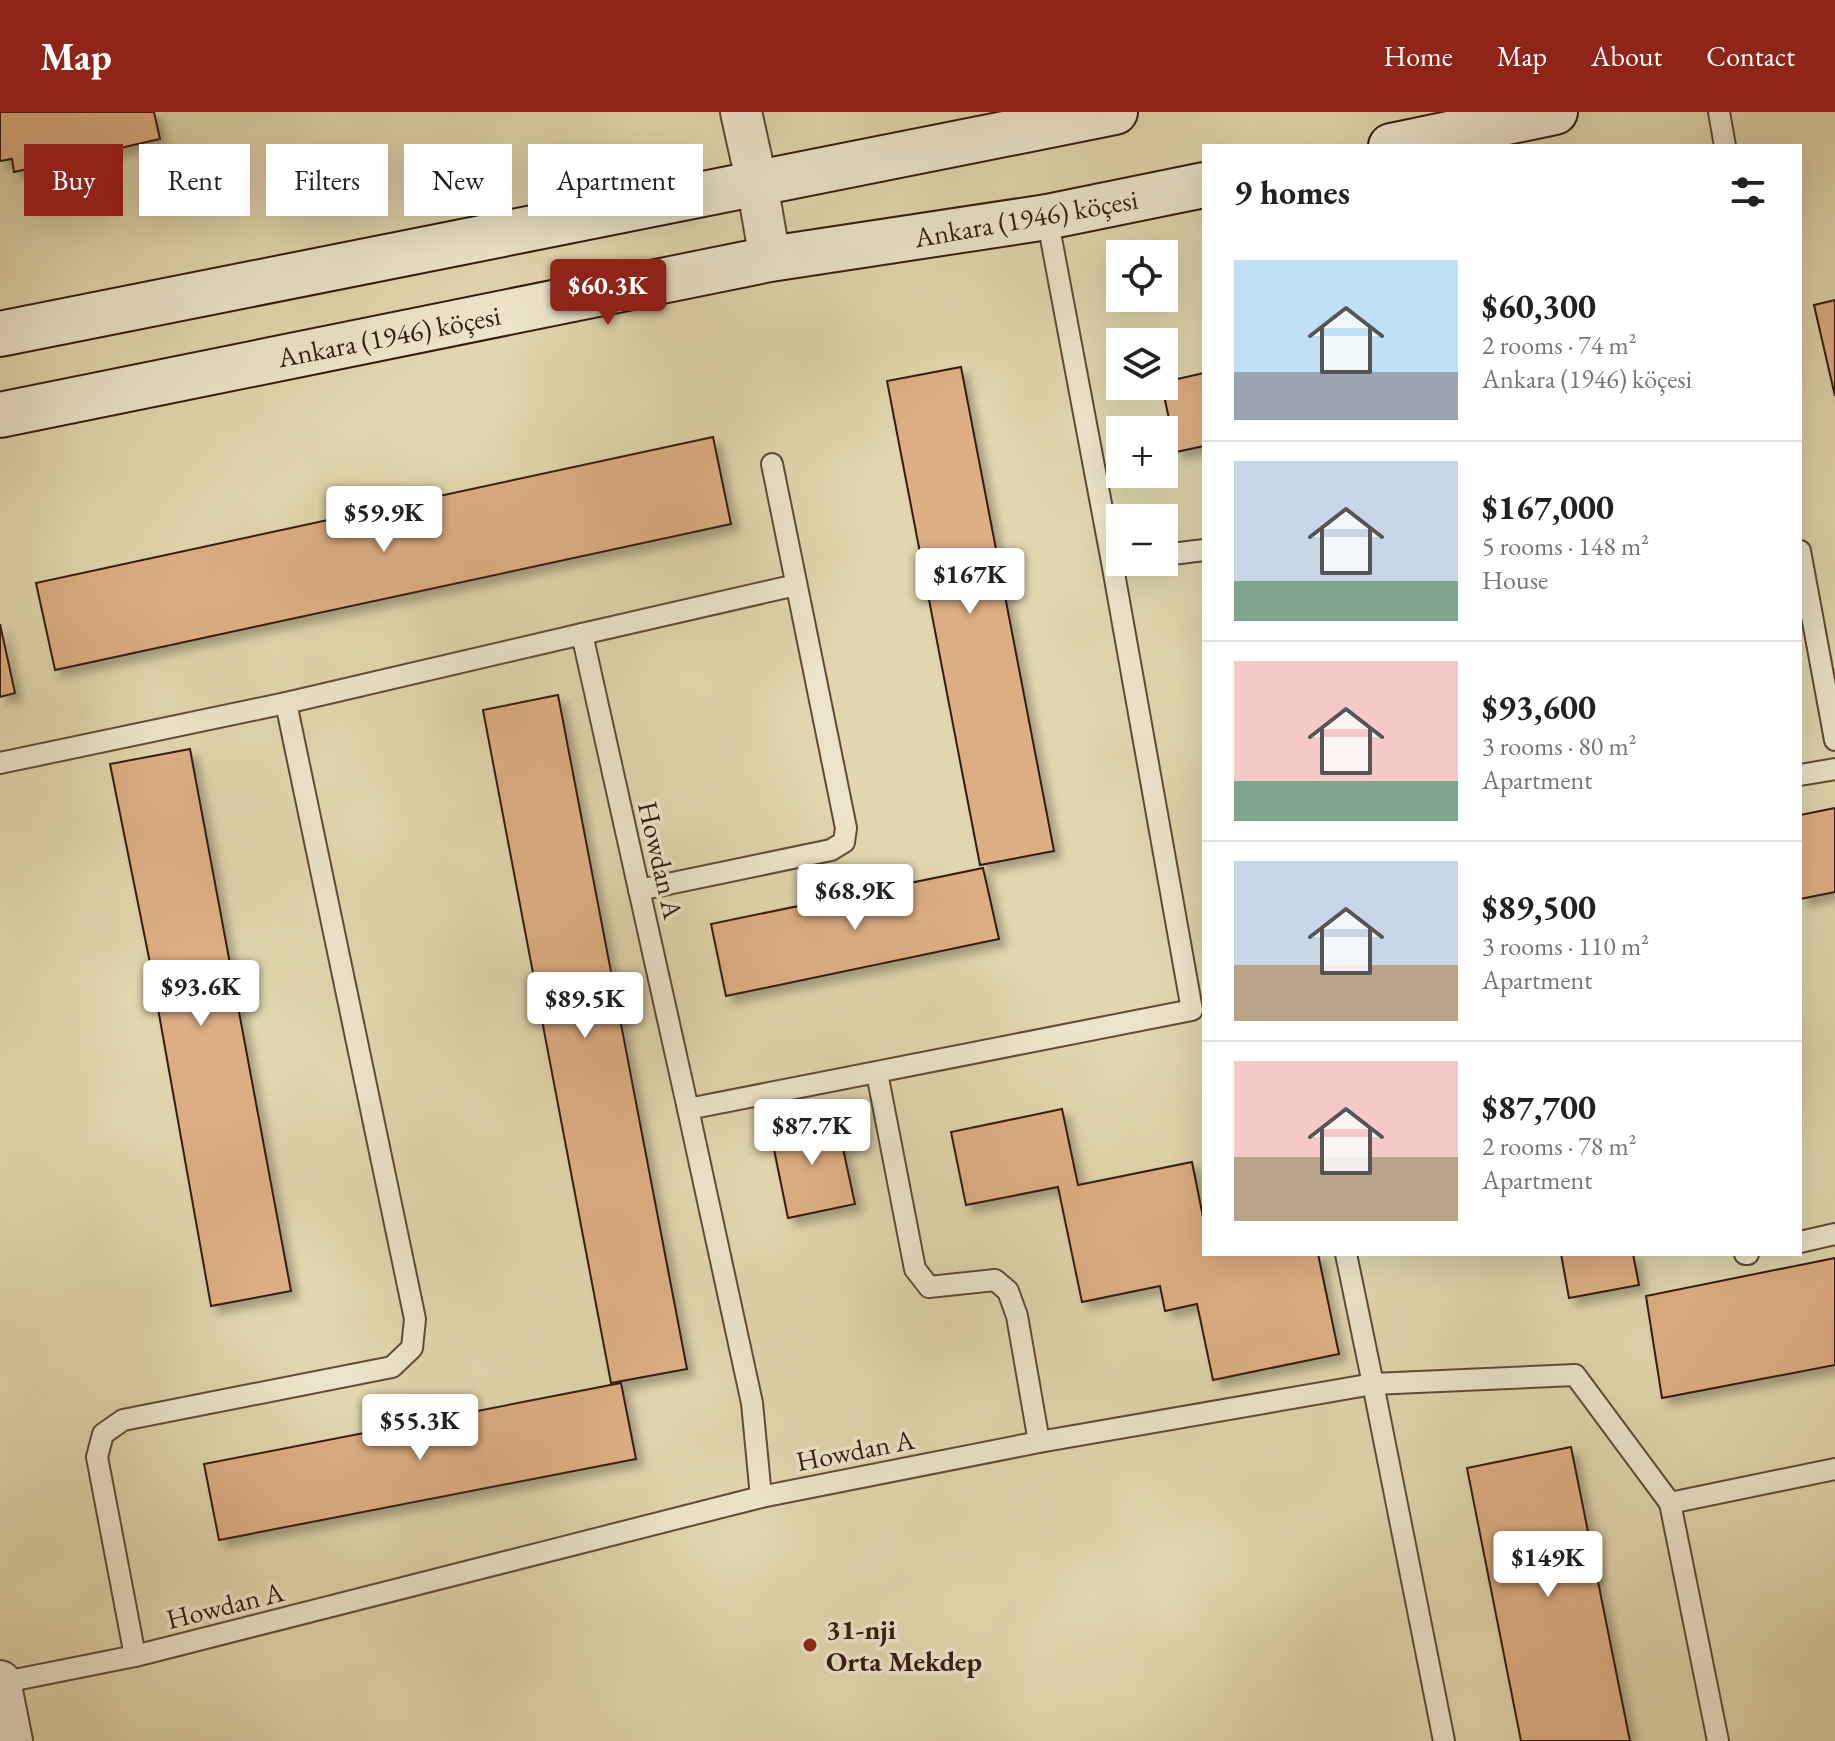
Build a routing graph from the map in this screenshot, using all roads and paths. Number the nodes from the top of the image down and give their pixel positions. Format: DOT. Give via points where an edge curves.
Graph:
graph roads {
  1 [pos="741,112"];
  2 [pos="1115,112"];
  3 [pos="1555,112"];
  4 [pos="1719,112"];
  5 [pos="1401,144"];
  6 [pos="1725,144"];
  7 [pos="757,184"];
  8 [pos="1202,185"];
  9 [pos="1047,217"];
  10 [pos="770,259"];
  11 [pos="0,334"];
  12 [pos="0,415"];
  13 [pos="772,464"];
  14 [pos="1106,512"];
  15 [pos="1202,550"];
  16 [pos="1178,553"];
  17 [pos="1802,562"];
  18 [pos="1119,576"];
  19 [pos="796,585"];
  20 [pos="582,634"];
  21 [pos="286,703"];
  22 [pos="1835,740"];
  23 [pos="0,763"];
  24 [pos="1835,769"];
  25 [pos="1802,775"];
  26 [pos="639,890"];
  27 [pos="1198,1012"];
  28 [pos="877,1073"];
  29 [pos="688,1109"];
  30 [pos="1835,1234"];
  31 [pos="1802,1242"];
  32 [pos="1346,1256"];
  33 [pos="1373,1384"];
  34 [pos="1039,1442"];
  35 [pos="1835,1469"];
  36 [pos="761,1497"];
  37 [pos="1670,1503"];
  38 [pos="135,1656"];
  39 [pos="0,1682"];
  40 [pos="12,1741"];
  41 [pos="1444,1741"];
  42 [pos="1718,1741"];
  1 -- 7 [label="street"];
  2 -- 7 [label="main road"];
  3 -- 5 [label="main road"];
  4 -- 6 [label="lane"];
  7 -- 10 [label="street"];
  7 -- 11 [label="main road"];
  8 -- 9 [label="main road, Ankara (1946) köçesi"];
  9 -- 10 [label="main road, Ankara (1946) köçesi"];
  9 -- 14 [label="lane"];
  10 -- 12 [label="main road, Ankara (1946) köçesi"];
  13 -- 19 [label="lane"];
  15 -- 16 [label="lane"];
  17 -- 22 [label="lane"];
  18 -- 27 [label="lane"];
  19 -- 20 [label="lane"];
  19 -- 26 [label="lane" via="846,828 844,842 831,850"];
  20 -- 21 [label="lane"];
  20 -- 26 [label="lane, Howdan A"];
  21 -- 23 [label="lane"];
  21 -- 38 [label="lane" via="415,1319 412,1348 392,1367 123,1420 103,1434 97,1457"];
  24 -- 25 [label="lane"];
  26 -- 29 [label="lane, Howdan A"];
  27 -- 28 [label="lane"];
  28 -- 29 [label="lane"];
  28 -- 34 [label="lane" via="915,1269 929,1287 995,1280 1008,1291"];
  29 -- 36 [label="lane, Howdan A" via="752,1403"];
  30 -- 31 [label="lane"];
  32 -- 33 [label="lane"];
  33 -- 34 [label="lane, Howdan A"];
  33 -- 37 [label="lane, Howdan A" via="1575,1375"];
  33 -- 41 [label="lane"];
  34 -- 36 [label="lane, Howdan A"];
  35 -- 37 [label="lane"];
  36 -- 38 [label="lane, Howdan A"];
  37 -- 42 [label="lane"];
  38 -- 39 [label="lane, Howdan A"];
  39 -- 40 [label="street"];
}
